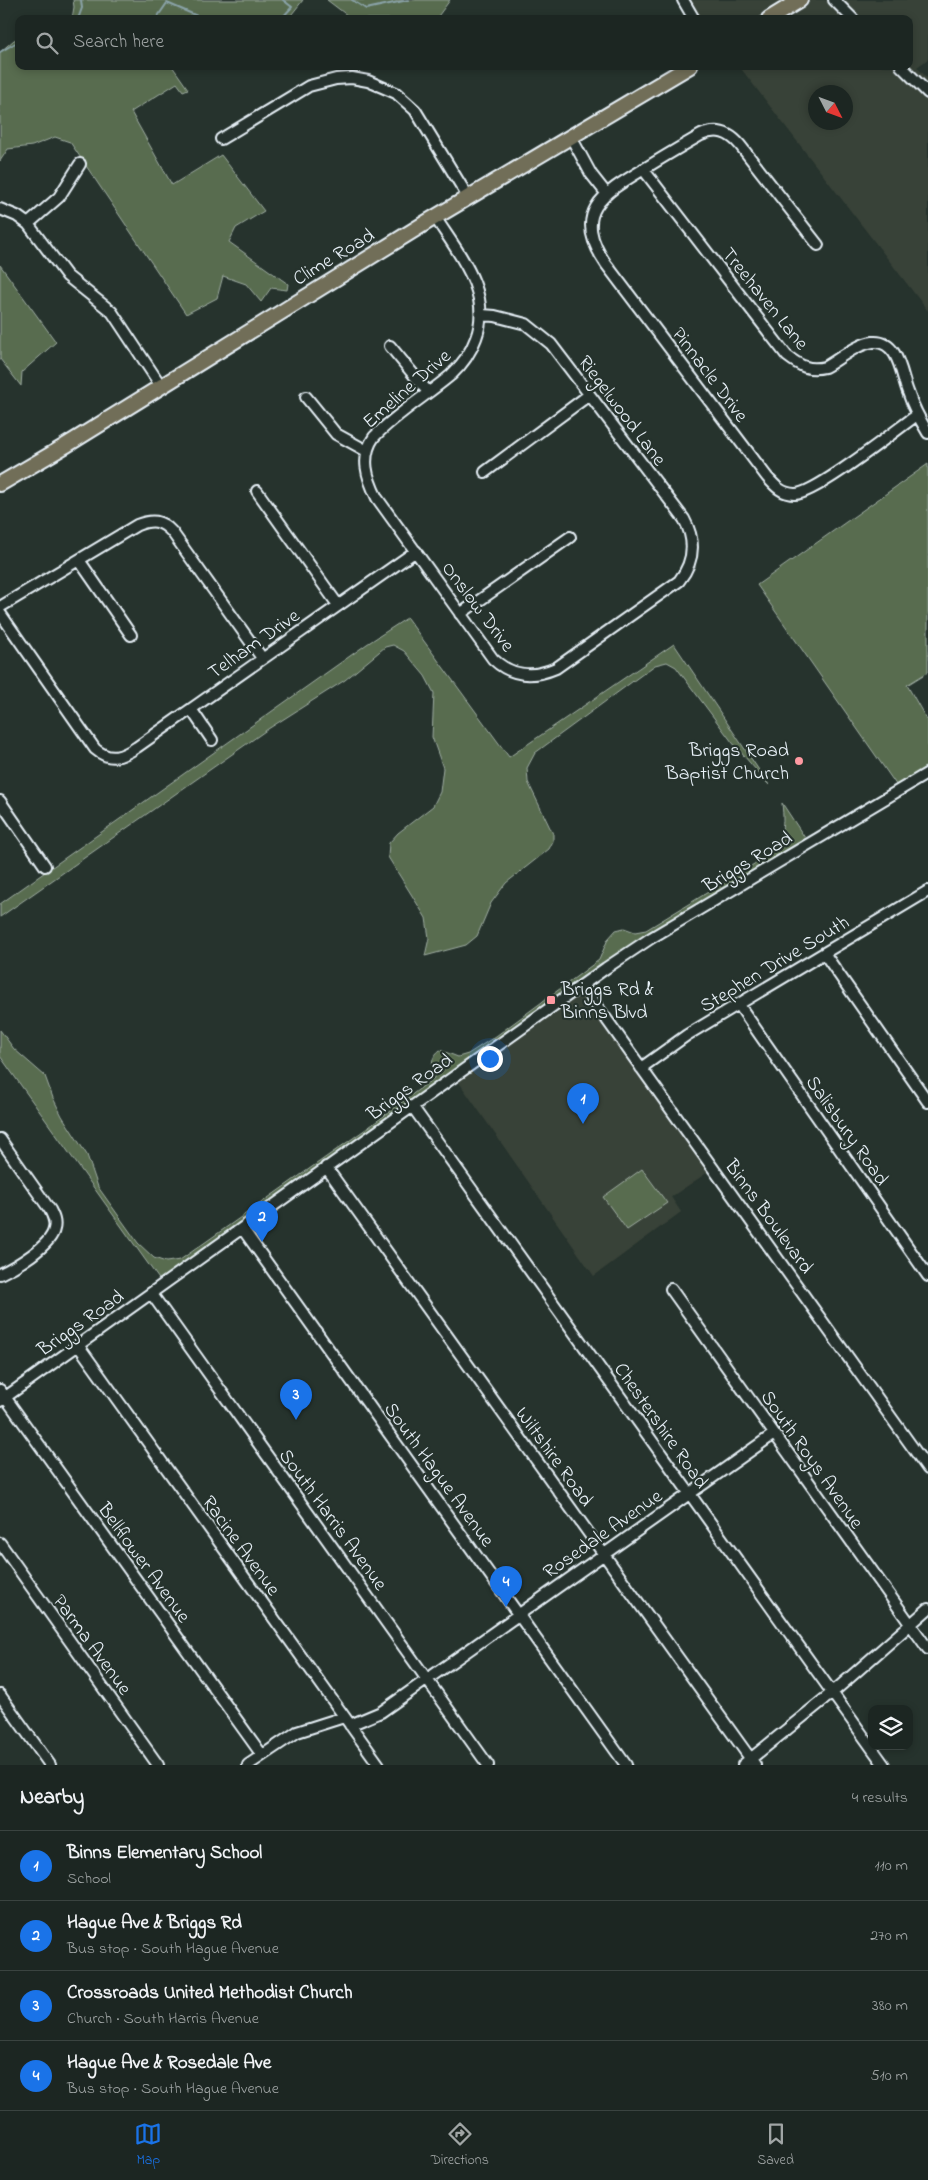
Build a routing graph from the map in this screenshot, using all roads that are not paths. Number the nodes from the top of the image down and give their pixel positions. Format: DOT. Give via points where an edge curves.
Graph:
graph roads {
  1 [pos="683,0"];
  2 [pos="800,0"];
  3 [pos="834,0"];
  4 [pos="692,15"];
  5 [pos="776,15"];
  6 [pos="849,15"];
  7 [pos="683,70"];
  8 [pos="905,70"];
  9 [pos="928,93"];
  10 [pos="571,137"];
  11 [pos="221,139"];
  12 [pos="80,164"];
  13 [pos="643,169"];
  14 [pos="606,193"];
  15 [pos="468,198"];
  16 [pos="0,209"];
  17 [pos="435,217"];
  18 [pos="28,224"];
  19 [pos="818,245"];
  20 [pos="482,315"];
  21 [pos="390,346"];
  22 [pos="161,386"];
  23 [pos="428,392"];
  24 [pos="588,395"];
  25 [pos="306,398"];
  26 [pos="917,415"];
  27 [pos="928,433"];
  28 [pos="368,451"];
  29 [pos="485,472"];
  30 [pos="0,484"];
  31 [pos="257,491"];
  32 [pos="570,537"];
  33 [pos="416,551"];
  34 [pos="79,560"];
  35 [pos="688,567"];
  36 [pos="338,605"];
  37 [pos="0,607"];
  38 [pos="0,613"];
  39 [pos="460,614"];
  40 [pos="131,635"];
  41 [pos="262,658"];
  42 [pos="190,709"];
  43 [pos="212,740"];
  44 [pos="928,773"];
  45 [pos="0,801"];
  46 [pos="45,866"];
  47 [pos="928,891"];
  48 [pos="824,953"];
  49 [pos="582,985"];
  50 [pos="739,1005"];
  51 [pos="640,1068"];
  52 [pos="928,1102"];
  53 [pos="412,1106"];
  54 [pos="0,1139"];
  55 [pos="326,1167"];
  56 [pos="242,1228"];
  57 [pos="0,1274"];
  58 [pos="928,1276"];
  59 [pos="671,1289"];
  60 [pos="151,1293"];
  61 [pos="78,1345"];
  62 [pos="2,1396"];
  63 [pos="774,1434"];
  64 [pos="928,1469"];
  65 [pos="688,1493"];
  66 [pos="0,1543"];
  67 [pos="603,1553"];
  68 [pos="928,1609"];
  69 [pos="518,1614"];
  70 [pos="910,1624"];
  71 [pos="928,1649"];
  72 [pos="428,1679"];
  73 [pos="832,1693"];
  74 [pos="0,1695"];
  75 [pos="347,1721"];
  76 [pos="262,1755"];
  77 [pos="749,1763"];
  78 [pos="50,1765"];
  79 [pos="158,1765"];
  80 [pos="248,1765"];
  81 [pos="379,1765"];
  82 [pos="488,1765"];
  83 [pos="626,1765"];
  84 [pos="884,1765"];
  1 -- 4 [label="street"];
  2 -- 5 [label="main road"];
  3 -- 6 [label="street"];
  7 -- 10 [label="main road, Clime Road"];
  8 -- 9 [label="street"];
  10 -- 14 [label="street" via="591,174"];
  10 -- 15 [label="main road, Clime Road"];
  11 -- 15 [label="street" via="309,86 336,78 368,81 396,93 424,120"];
  12 -- 18 [label="street" via="59,197"];
  13 -- 14 [label="street"];
  13 -- 19 [label="street" via="711,131 733,136"];
  13 -- 26 [label="street, Treehaven Lane" via="787,356 798,365 819,368 865,344 884,344 898,360"];
  14 -- 26 [label="street, Pinnacle Drive" via="594,212 592,223 596,250 776,487 785,493 796,494 816,487"];
  15 -- 17 [label="main road, Clime Road"];
  16 -- 18 [label="street"];
  17 -- 20 [label="street, Emeline Drive" via="470,272"];
  17 -- 22 [label="main road, Clime Road"];
  18 -- 22 [label="street" via="66,276 112,312"];
  20 -- 23 [label="street, Emeline Drive" via="465,360"];
  20 -- 24 [label="street, Riegelwood Lane" via="526,324 551,344"];
  21 -- 23 [label="street"];
  22 -- 30 [label="main road, Clime Road"];
  23 -- 28 [label="street, Emeline Drive" via="378,432"];
  24 -- 29 [label="street"];
  24 -- 35 [label="street, Riegelwood Lane" via="684,520 692,538"];
  25 -- 28 [label="street" via="336,434"];
  26 -- 27 [label="street, Treehaven Lane"];
  28 -- 33 [label="street, Onslow Drive" via="369,482"];
  31 -- 36 [label="street"];
  32 -- 39 [label="street"];
  33 -- 36 [label="street, Telham Drive"];
  33 -- 39 [label="street, Onslow Drive"];
  34 -- 37 [label="street"];
  34 -- 40 [label="street"];
  34 -- 41 [label="street" via="146,521 165,525"];
  35 -- 39 [label="street, Onslow Drive" via="671,588 544,674 518,674 499,664"];
  36 -- 41 [label="street, Telham Drive"];
  38 -- 42 [label="street, Telham Drive" via="101,755 120,757 130,752"];
  41 -- 42 [label="street, Telham Drive"];
  42 -- 43 [label="street"];
  44 -- 49 [label="street, Briggs Road" via="651,938"];
  45 -- 46 [label="street"];
  47 -- 48 [label="street, Stephen Drive South"];
  48 -- 50 [label="street, Stephen Drive South"];
  48 -- 52 [label="street"];
  49 -- 51 [label="street, Binns Boulevard"];
  49 -- 53 [label="street, Briggs Road"];
  50 -- 51 [label="street, Stephen Drive South" via="687,1035"];
  50 -- 58 [label="street, Salisbury Road"];
  51 -- 64 [label="street, Binns Boulevard"];
  53 -- 55 [label="street, Briggs Road"];
  53 -- 65 [label="street, Chestershire Road"];
  54 -- 57 [label="street" via="54,1219 54,1230 45,1244"];
  55 -- 56 [label="street, Briggs Road"];
  55 -- 67 [label="street, Wiltshire Road"];
  56 -- 60 [label="street, Briggs Road"];
  56 -- 69 [label="street, South Hague Avenue"];
  59 -- 63 [label="street, South Roys Avenue"];
  60 -- 61 [label="street, Briggs Road"];
  60 -- 72 [label="street, South Harris Avenue"];
  61 -- 62 [label="street, Briggs Road"];
  61 -- 75 [label="street, Racine Avenue"];
  62 -- 76 [label="street, Bellflower Avenue"];
  63 -- 65 [label="street, Rosedale Avenue"];
  63 -- 70 [label="street, South Roys Avenue"];
  65 -- 67 [label="street, Rosedale Avenue"];
  65 -- 73 [label="street, Chestershire Road"];
  66 -- 79 [label="street, Parma Avenue"];
  67 -- 69 [label="street, Rosedale Avenue"];
  67 -- 77 [label="street, Wiltshire Road"];
  68 -- 70 [label="street"];
  69 -- 72 [label="street, Rosedale Avenue"];
  69 -- 83 [label="street, South Hague Avenue"];
  70 -- 71 [label="street, South Roys Avenue"];
  70 -- 73 [label="street"];
  72 -- 75 [label="street, Rosedale Avenue" via="381,1712"];
  72 -- 82 [label="street, South Harris Avenue"];
  73 -- 77 [label="street"];
  73 -- 84 [label="street, Chestershire Road"];
  74 -- 78 [label="street"];
  75 -- 76 [label="street, Rosedale Avenue" via="297,1732"];
  75 -- 81 [label="street, Racine Avenue"];
  76 -- 80 [label="street, Rosedale Avenue"];
}
